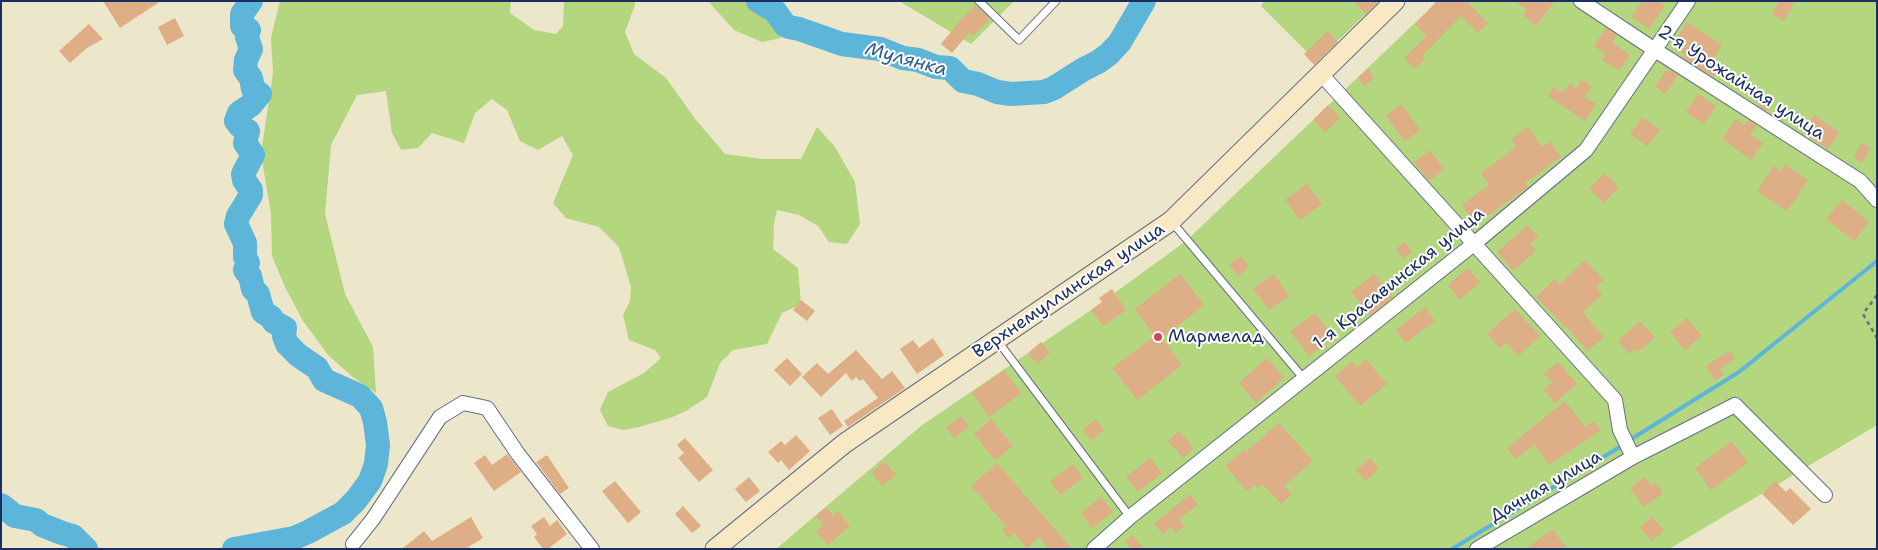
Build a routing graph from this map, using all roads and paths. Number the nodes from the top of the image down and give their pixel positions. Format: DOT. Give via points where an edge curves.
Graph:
graph roads {
  1 [pos="979,1"];
  2 [pos="1056,1"];
  3 [pos="1395,1"];
  4 [pos="1581,1"];
  5 [pos="1688,1"];
  6 [pos="1655,50"];
  7 [pos="1321,74"];
  8 [pos="1877,200"];
  9 [pos="1171,221"];
  10 [pos="1475,243"];
  11 [pos="1877,295"];
  12 [pos="1877,338"];
  13 [pos="996,340"];
  14 [pos="1304,379"];
  15 [pos="1633,458"];
  16 [pos="1825,495"];
  17 [pos="1130,517"];
  18 [pos="353,544"];
  19 [pos="592,549"];
  20 [pos="715,549"];
  21 [pos="1094,549"];
  22 [pos="1477,549"];
  1 -- 2 [label="lane" via="1020,40"];
  3 -- 7 [label="street, Верхнемуллинская улица"];
  4 -- 6 [label="street, 2-я Урожайная улица"];
  5 -- 6 [label="street, 1-я Красавинская улица"];
  6 -- 8 [label="street, 2-я Урожайная улица" via="1860,180"];
  6 -- 10 [label="street, 1-я Красавинская улица" via="1586,150"];
  7 -- 9 [label="street, Верхнемуллинская улица"];
  7 -- 10 [label="street"];
  9 -- 13 [label="street, Верхнемуллинская улица"];
  9 -- 14 [label="lane"];
  10 -- 14 [label="street, 1-я Красавинская улица"];
  10 -- 15 [label="street" via="1615,400 1620,430"];
  11 -- 12 [label="path" via="1863,314"];
  13 -- 17 [label="lane"];
  13 -- 20 [label="street, Верхнемуллинская улица" via="845,442"];
  14 -- 17 [label="street, 1-я Красавинская улица"];
  15 -- 16 [label="street, Дачная улица" via="1735,405"];
  15 -- 22 [label="street, Дачная улица"];
  17 -- 21 [label="street, 1-я Красавинская улица"];
  18 -- 19 [label="street" via="440,417 463,403 487,408 518,454"];
}
